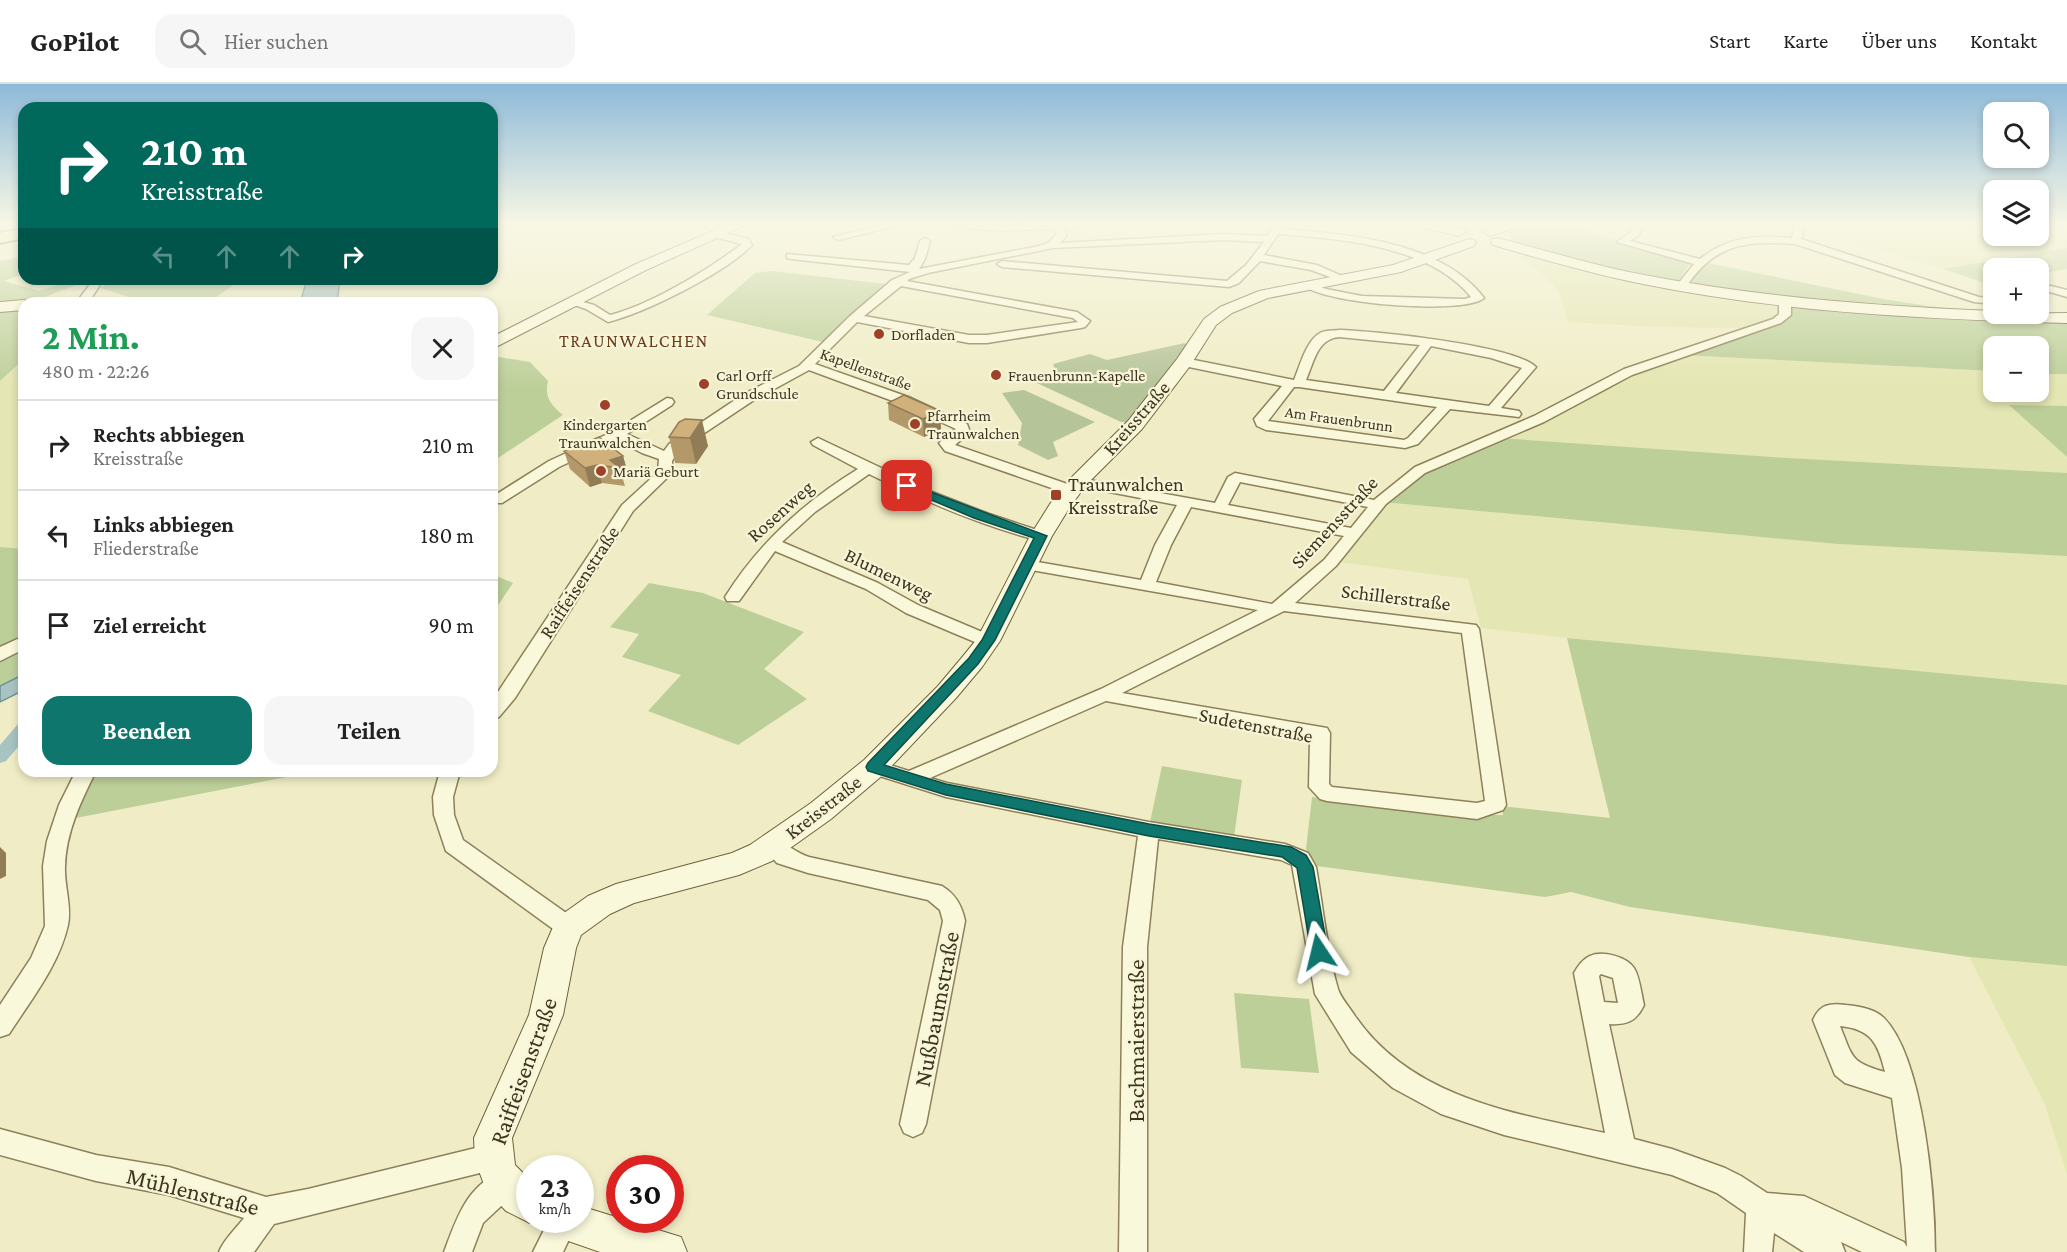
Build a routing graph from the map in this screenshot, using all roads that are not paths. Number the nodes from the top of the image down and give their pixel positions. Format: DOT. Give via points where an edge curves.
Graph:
graph roads {
  1 [pos="618,279"];
  2 [pos="692,279"];
  3 [pos="902,279"];
  4 [pos="1168,279"];
  5 [pos="1237,279"];
  6 [pos="1344,279"];
  7 [pos="1462,279"];
  8 [pos="1650,279"];
  9 [pos="1686,279"];
  10 [pos="1912,279"];
  11 [pos="896,282"];
  12 [pos="1308,285"];
  13 [pos="1682,285"];
  14 [pos="2049,289"];
  15 [pos="2067,294"];
  16 [pos="1983,300"];
  17 [pos="1785,301"];
  18 [pos="572,302"];
  19 [pos="18,305"];
  20 [pos="0,306"];
  21 [pos="854,318"];
  22 [pos="2067,318"];
  23 [pos="498,341"];
  24 [pos="1428,343"];
  25 [pos="1184,362"];
  26 [pos="807,365"];
  27 [pos="1294,383"];
  28 [pos="1386,397"];
  29 [pos="667,402"];
  30 [pos="1444,405"];
  31 [pos="1492,411"];
  32 [pos="1514,414"];
  33 [pos="617,435"];
  34 [pos="818,442"];
  35 [pos="667,456"];
  36 [pos="867,469"];
  37 [pos="1075,486"];
  38 [pos="498,500"];
  39 [pos="1187,501"];
  40 [pos="1378,505"];
  41 [pos="1220,507"];
  42 [pos="1354,534"];
  43 [pos="1041,536"];
  44 [pos="773,544"];
  45 [pos="1026,565"];
  46 [pos="1146,586"];
  47 [pos="733,597"];
  48 [pos="1278,607"];
  49 [pos="988,640"];
  50 [pos="18,644"];
  51 [pos="0,655"];
  52 [pos="1108,693"];
  53 [pos="498,706"];
  54 [pos="874,767"];
  55 [pos="83,777"];
  56 [pos="448,777"];
  57 [pos="908,779"];
  58 [pos="1496,805"];
  59 [pos="1149,830"];
  60 [pos="772,846"];
  61 [pos="568,927"];
  62 [pos="1596,1012"];
  63 [pos="0,1026"];
  64 [pos="1902,1089"];
  65 [pos="913,1124"];
  66 [pos="0,1142"];
  67 [pos="1622,1148"];
  68 [pos="516,1177"];
  69 [pos="516,1206"];
  70 [pos="1761,1207"];
  71 [pos="516,1209"];
  72 [pos="266,1211"];
  73 [pos="594,1227"];
  74 [pos="233,1252"];
  75 [pos="458,1252"];
  76 [pos="666,1252"];
  77 [pos="1133,1252"];
  78 [pos="1758,1252"];
  79 [pos="1832,1252"];
  80 [pos="1894,1252"];
  81 [pos="1921,1252"];
  1 -- 18 [label="street"];
  2 -- 18 [label="street" via="621,317 608,319 590,307"];
  3 -- 11 [label="street"];
  4 -- 5 [label="street" via="1229,284"];
  6 -- 12 [label="street, Kreisstraße"];
  7 -- 12 [label="street" via="1478,299 1466,302 1347,298"];
  8 -- 13 [label="street"];
  9 -- 13 [label="street"];
  10 -- 16 [label="street"];
  11 -- 21 [label="street"];
  11 -- 21 [label="street" via="1077,315 1084,321 1071,327 969,339"];
  12 -- 25 [label="street, Kreisstraße" via="1264,294 1226,310 1204,329"];
  13 -- 17 [label="street"];
  14 -- 15 [label="street"];
  17 -- 22 [label="street" via="1899,311"];
  17 -- 40 [label="street, Siemensstraße" via="1785,315 1777,321 1628,372 1539,419 1420,470"];
  18 -- 23 [label="street"];
  19 -- 20 [label="street"];
  21 -- 26 [label="street"];
  24 -- 27 [label="street, Am Frauenbrunn" via="1324,336"];
  24 -- 28 [label="street, Am Frauenbrunn"];
  24 -- 31 [label="street, Am Frauenbrunn" via="1488,351 1530,367"];
  25 -- 27 [label="street, Am Frauenbrunn"];
  25 -- 37 [label="street, Kreisstraße" via="1135,424"];
  26 -- 35 [label="street" via="737,404"];
  26 -- 37 [label="street, Kapellenstraße" via="906,401 962,427 963,432 946,443 950,448"];
  27 -- 28 [label="street, Am Frauenbrunn"];
  27 -- 30 [label="street, Am Frauenbrunn" via="1261,419 1262,423 1405,444 1413,441"];
  28 -- 30 [label="street, Am Frauenbrunn"];
  29 -- 33 [label="street"];
  30 -- 31 [label="street, Am Frauenbrunn"];
  31 -- 32 [label="street, Am Frauenbrunn"];
  33 -- 35 [label="street" via="653,455"];
  33 -- 38 [label="street" via="554,464"];
  34 -- 36 [label="street"];
  35 -- 53 [label="street, Raiffeisenstraße" via="665,473 627,508"];
  36 -- 43 [label="street" via="978,515"];
  36 -- 44 [label="street, Rosenweg" via="831,492"];
  37 -- 39 [label="street"];
  37 -- 43 [label="street, Kreisstraße"];
  39 -- 41 [label="street"];
  39 -- 46 [label="street"];
  40 -- 41 [label="street" via="1235,477"];
  40 -- 42 [label="street, Siemensstraße"];
  41 -- 42 [label="street"];
  42 -- 48 [label="street, Siemensstraße" via="1330,563"];
  43 -- 45 [label="street, Kreisstraße"];
  44 -- 47 [label="street, Rosenweg" via="757,560"];
  44 -- 49 [label="street, Blumenweg"];
  45 -- 46 [label="street, Schillerstraße"];
  45 -- 49 [label="street, Kreisstraße"];
  46 -- 48 [label="street, Schillerstraße"];
  48 -- 52 [label="street, Siemensstraße"];
  48 -- 58 [label="street, Schillerstraße" via="1470,629"];
  49 -- 54 [label="street, Kreisstraße" via="958,680"];
  50 -- 51 [label="street"];
  52 -- 57 [label="street, Siemensstraße"];
  52 -- 58 [label="street, Sudetenstraße" via="1114,698 1320,733 1319,788 1327,794 1477,811"];
  54 -- 57 [label="street"];
  54 -- 60 [label="street, Kreisstraße"];
  55 -- 63 [label="street" via="57,839 57,924 46,954"];
  56 -- 61 [label="street" via="444,815 454,845"];
  57 -- 59 [label="street"];
  59 -- 67 [label="street" via="1285,852 1300,859 1305,867 1327,994 1349,1033 1406,1085 1454,1108"];
  59 -- 77 [label="street, Bachmaierstraße" via="1135,947"];
  60 -- 61 [label="street, Kreisstraße" via="739,863 612,899"];
  60 -- 65 [label="street, Nußbaumstraße" via="785,857 808,865 934,892 952,910 954,921"];
  61 -- 68 [label="street, Raiffeisenstraße" via="546,1015 493,1138"];
  62 -- 67 [label="street"];
  64 -- 81 [label="street" via="1914,1144 1923,1230"];
  66 -- 72 [label="street, Mühlenstraße" via="96,1168 169,1181"];
  67 -- 70 [label="street" via="1726,1182"];
  69 -- 72 [label="street, Mühlenstraße" via="308,1203"];
  70 -- 78 [label="street"];
  70 -- 79 [label="street"];
  70 -- 80 [label="street" via="1804,1210"];
  71 -- 75 [label="street" via="472,1215"];
  72 -- 74 [label="street"];
  73 -- 76 [label="street"];
}
